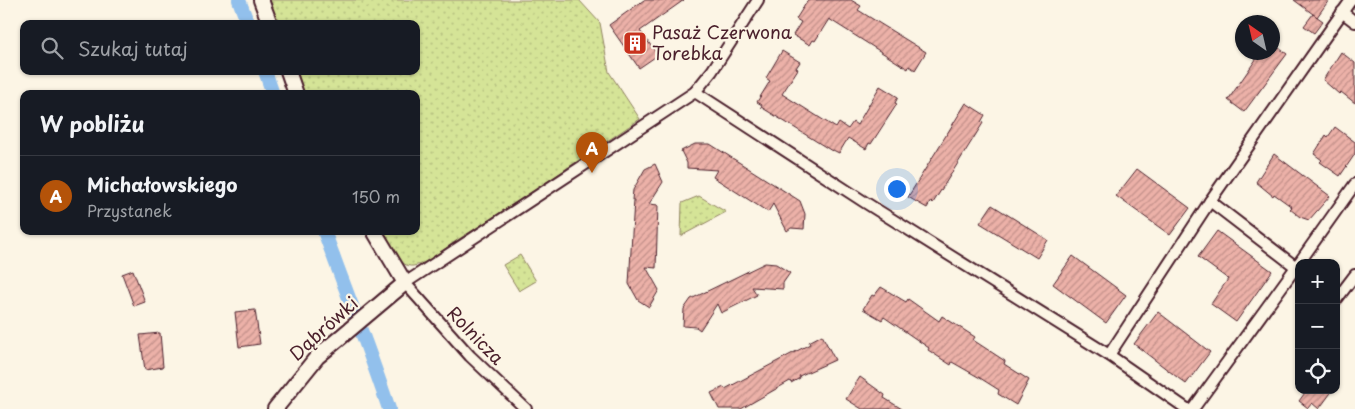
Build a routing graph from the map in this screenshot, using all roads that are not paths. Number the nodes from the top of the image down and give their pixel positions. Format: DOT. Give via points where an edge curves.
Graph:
graph roads {
  1 [pos="261,0"];
  2 [pos="758,0"];
  3 [pos="1351,0"];
  4 [pos="1342,12"];
  5 [pos="268,20"];
  6 [pos="1355,22"];
  7 [pos="289,75"];
  8 [pos="295,90"];
  9 [pos="695,92"];
  10 [pos="1355,184"];
  11 [pos="1210,201"];
  12 [pos="376,235"];
  13 [pos="1302,259"];
  14 [pos="1295,263"];
  15 [pos="1295,269"];
  16 [pos="1355,274"];
  17 [pos="405,283"];
  18 [pos="1340,294"];
  19 [pos="1109,355"];
  20 [pos="275,409"];
  21 [pos="526,409"];
  22 [pos="1187,409"];
  23 [pos="1193,409"];
  1 -- 5 [label="street"];
  2 -- 9 [label="street"];
  3 -- 4 [label="street"];
  4 -- 6 [label="street"];
  4 -- 11 [label="street"];
  7 -- 8 [label="street"];
  9 -- 17 [label="street"];
  9 -- 19 [label="street"];
  10 -- 13 [label="street"];
  11 -- 14 [label="street"];
  11 -- 19 [label="street"];
  12 -- 17 [label="street"];
  15 -- 23 [label="street"];
  16 -- 18 [label="street"];
  17 -- 20 [label="street, Dąbrówki" via="307,368"];
  17 -- 21 [label="street, Rolnicza" via="470,356"];
  19 -- 22 [label="street"];
}
